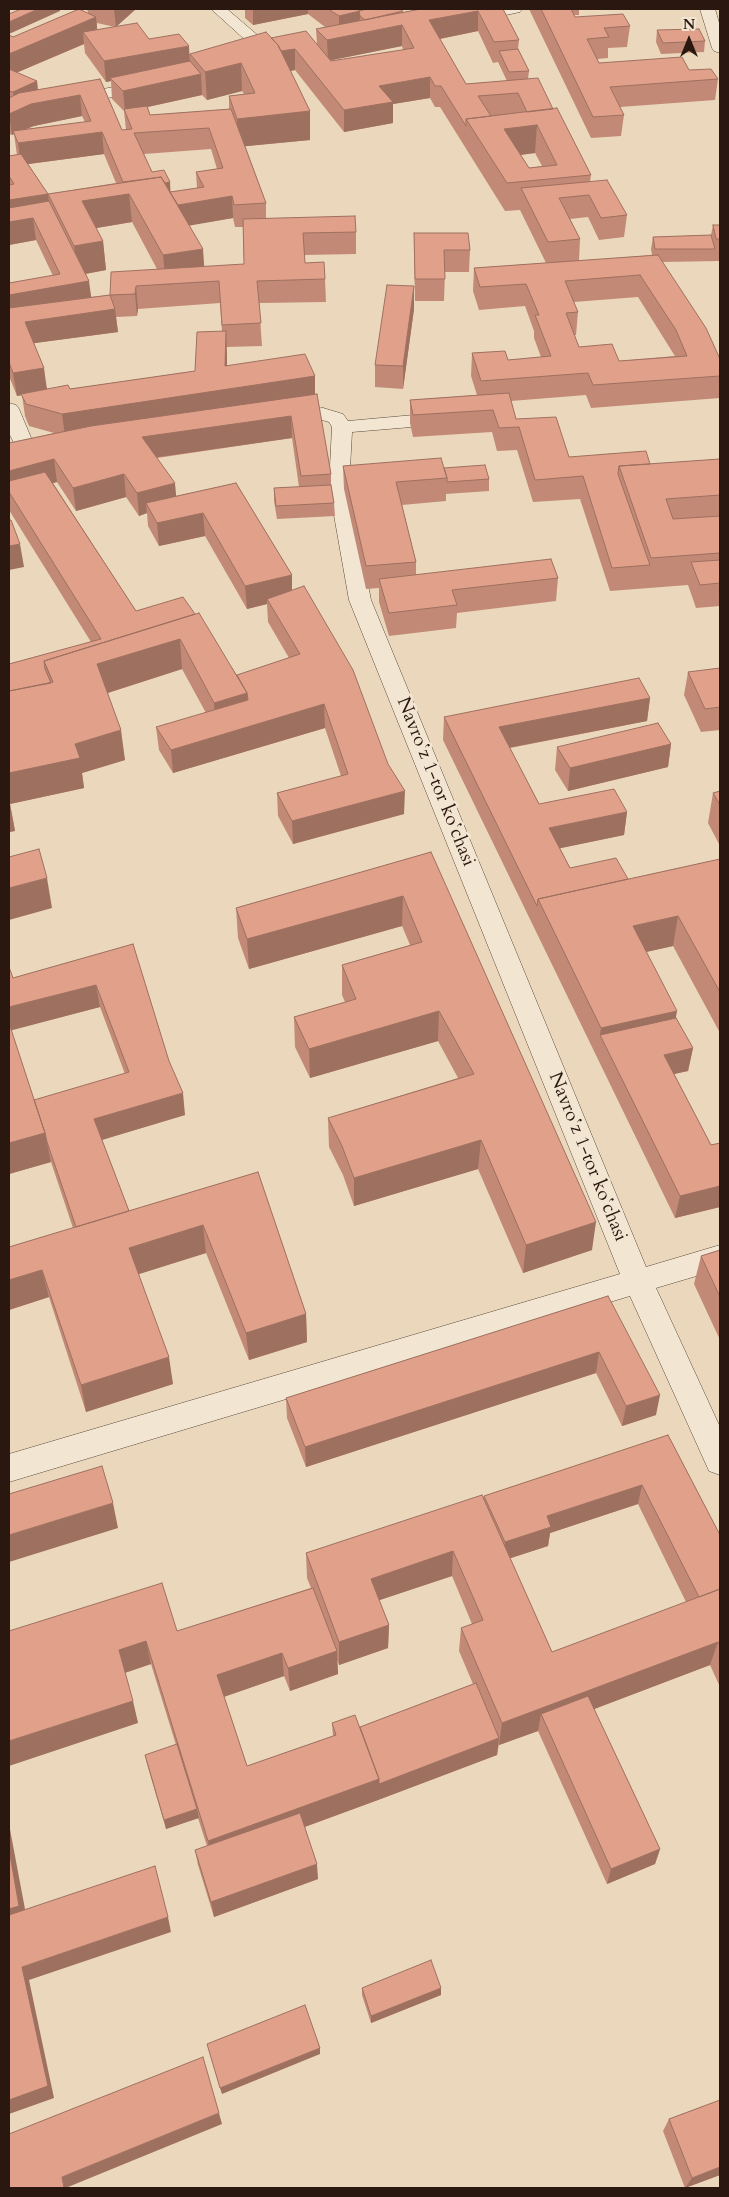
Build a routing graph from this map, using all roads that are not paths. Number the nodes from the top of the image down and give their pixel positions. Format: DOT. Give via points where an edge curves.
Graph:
graph roads {
  1 [pos="218,9"];
  2 [pos="515,9"];
  3 [pos="707,9"];
  4 [pos="454,20"];
  5 [pos="720,48"];
  6 [pos="285,50"];
  7 [pos="269,53"];
  8 [pos="250,58"];
  9 [pos="165,82"];
  10 [pos="45,88"];
  11 [pos="63,95"];
  12 [pos="9,116"];
  13 [pos="9,409"];
  14 [pos="467,416"];
  15 [pos="257,421"];
  16 [pos="342,427"];
  17 [pos="75,448"];
  18 [pos="720,1257"];
  19 [pos="638,1282"];
  20 [pos="720,1461"];
  21 [pos="9,1468"];
  1 -- 7 [label="street"];
  2 -- 4 [label="street"];
  3 -- 5 [label="street"];
  6 -- 7 [label="street"];
  7 -- 8 [label="street"];
  9 -- 11 [label="street" via="98,95"];
  10 -- 11 [label="street"];
  11 -- 12 [label="street"];
  13 -- 17 [label="street" via="23,443 46,452"];
  14 -- 16 [label="street"];
  15 -- 16 [label="street" via="323,414 336,418"];
  16 -- 19 [label="street, Navroʻz 1-tor koʻchasi" via="339,487 360,600"];
  18 -- 19 [label="street"];
  19 -- 20 [label="street, Navroʻz 1-tor koʻchasi"];
  19 -- 21 [label="street"];
}
